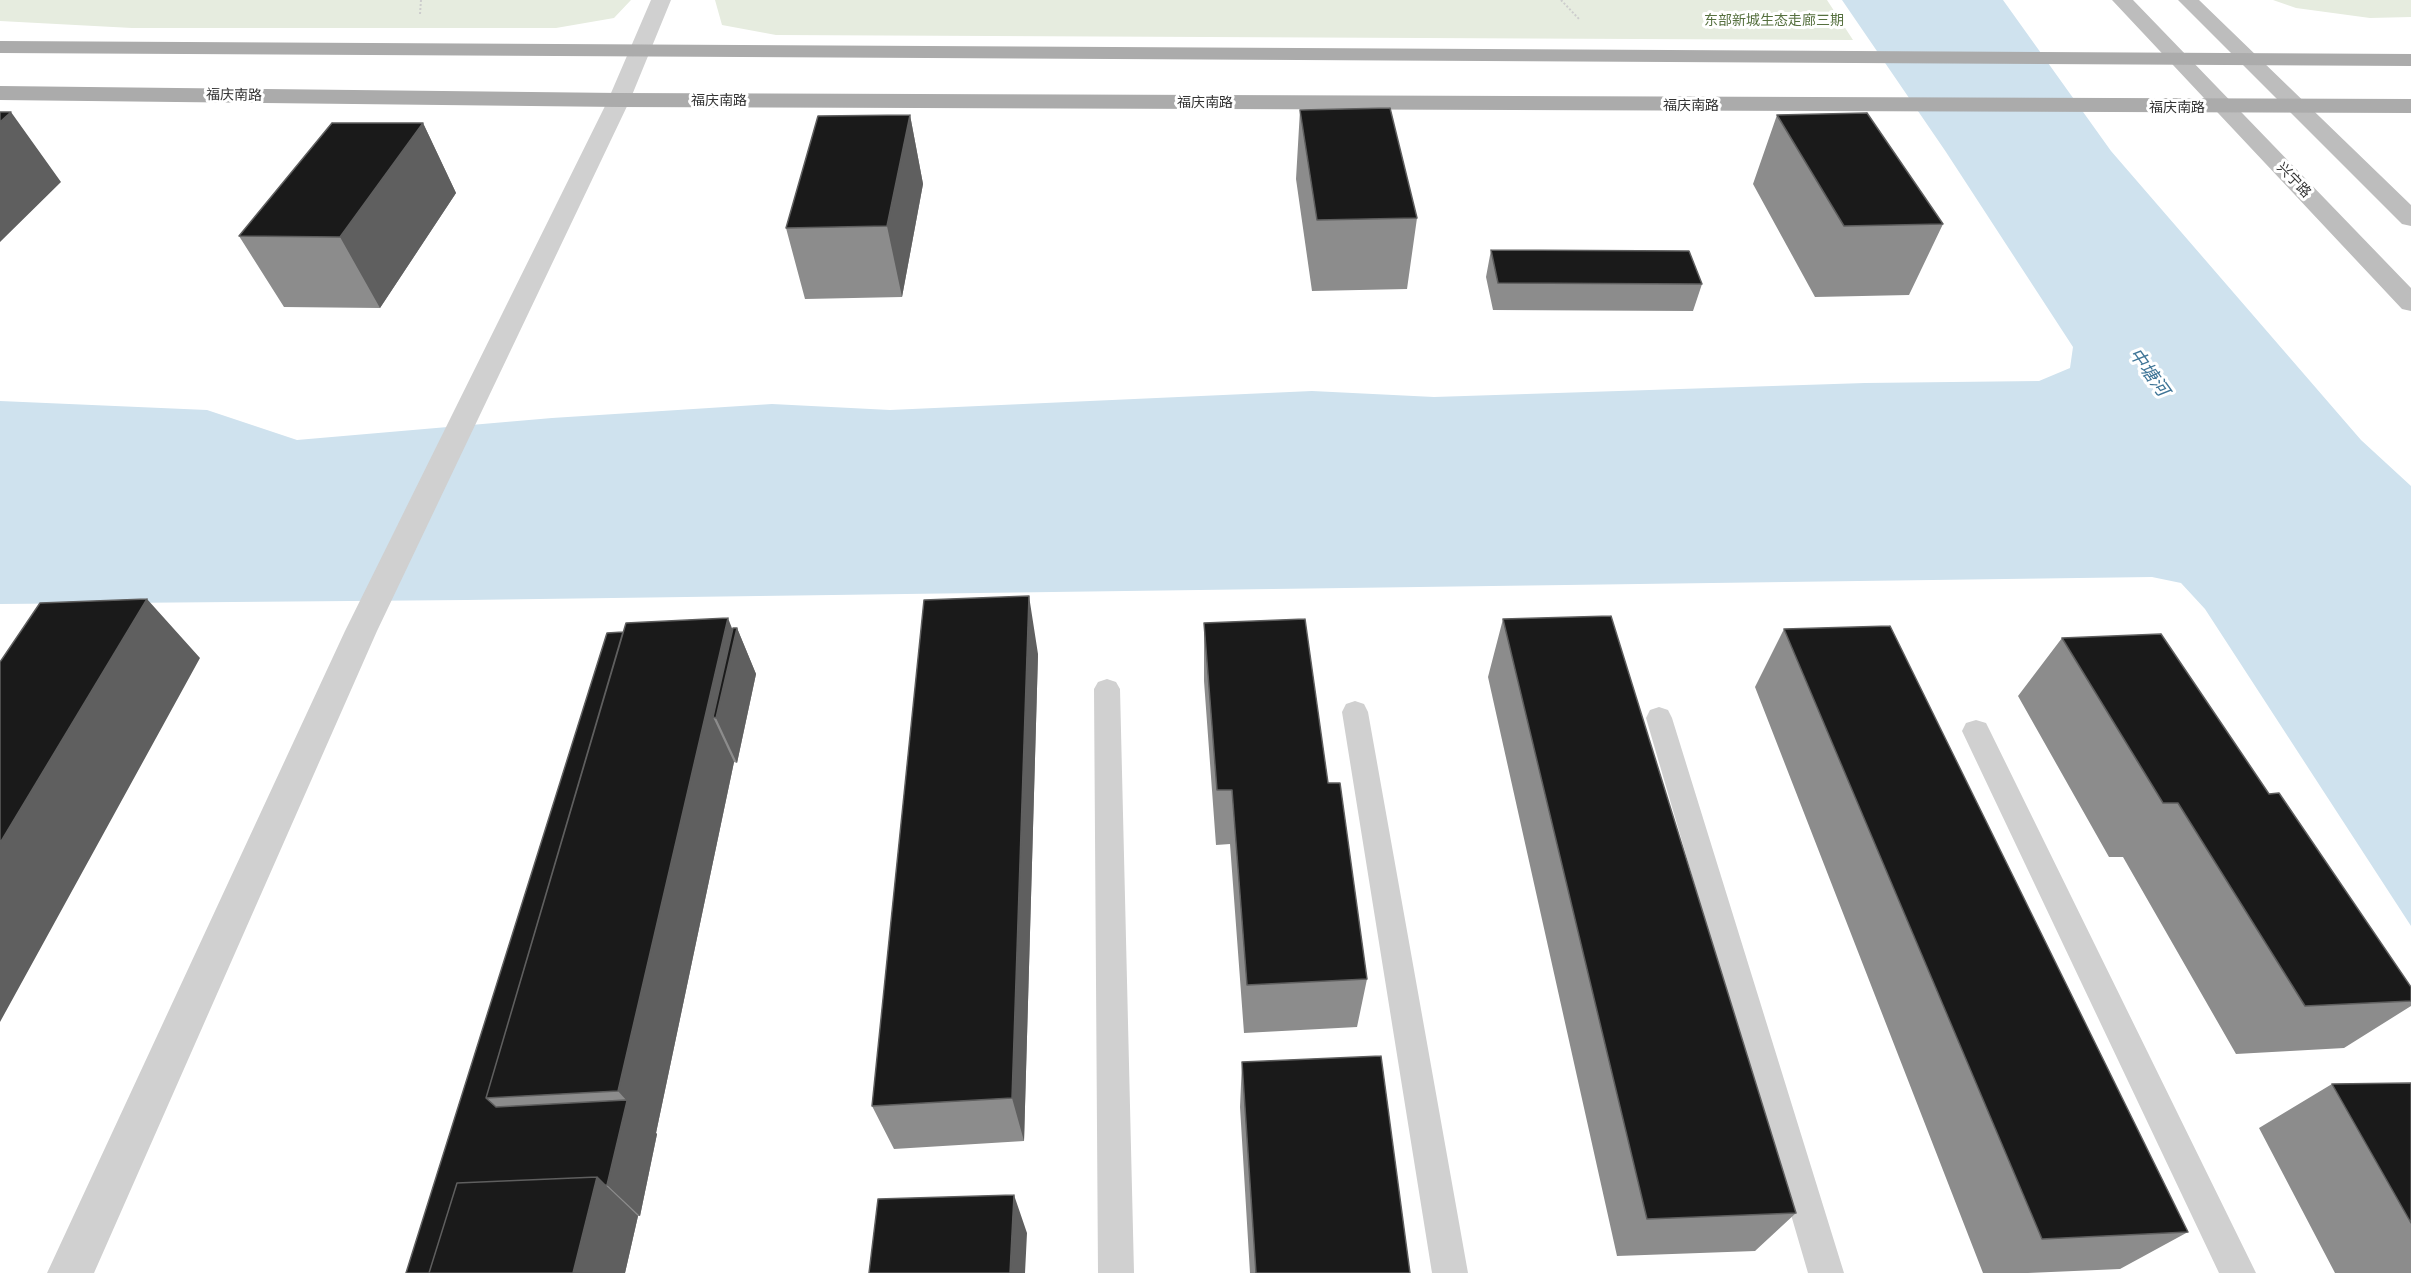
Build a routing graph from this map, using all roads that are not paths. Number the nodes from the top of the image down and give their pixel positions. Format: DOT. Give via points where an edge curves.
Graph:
graph roads {
  1 [pos="661,0"];
  2 [pos="2122,0"];
  3 [pos="2188,0"];
  4 [pos="0,47"];
  5 [pos="639,50"];
  6 [pos="2177,58"];
  7 [pos="2248,58"];
  8 [pos="2411,60"];
  9 [pos="0,93"];
  10 [pos="619,100"];
  11 [pos="2411,106"];
  12 [pos="2224,107"];
  13 [pos="2298,107"];
  14 [pos="2411,219"];
  15 [pos="2411,303"];
  16 [pos="1107,689"];
  17 [pos="1355,712"];
  18 [pos="1659,717"];
  19 [pos="1976,731"];
  20 [pos="70,1273"];
  21 [pos="1116,1273"];
  22 [pos="1450,1273"];
  23 [pos="1826,1273"];
  24 [pos="2238,1273"];
  1 -- 5 [label="street"];
  2 -- 6 [label="main road, 兴宁路"];
  3 -- 7 [label="main road"];
  4 -- 5 [label="main road"];
  5 -- 6 [label="main road"];
  5 -- 10 [label="street"];
  6 -- 7 [label="main road"];
  6 -- 12 [label="main road, 兴宁路"];
  7 -- 8 [label="main road"];
  7 -- 13 [label="main road"];
  9 -- 10 [label="main road, 福庆南路"];
  10 -- 12 [label="main road, 福庆南路"];
  10 -- 20 [label="street" via="361,631"];
  11 -- 13 [label="main road, 福庆南路"];
  12 -- 13 [label="main road, 福庆南路"];
  12 -- 15 [label="main road, 兴宁路"];
  13 -- 14 [label="main road"];
  16 -- 21 [label="lane"];
  17 -- 22 [label="lane"];
  18 -- 23 [label="lane"];
  19 -- 24 [label="lane"];
}
